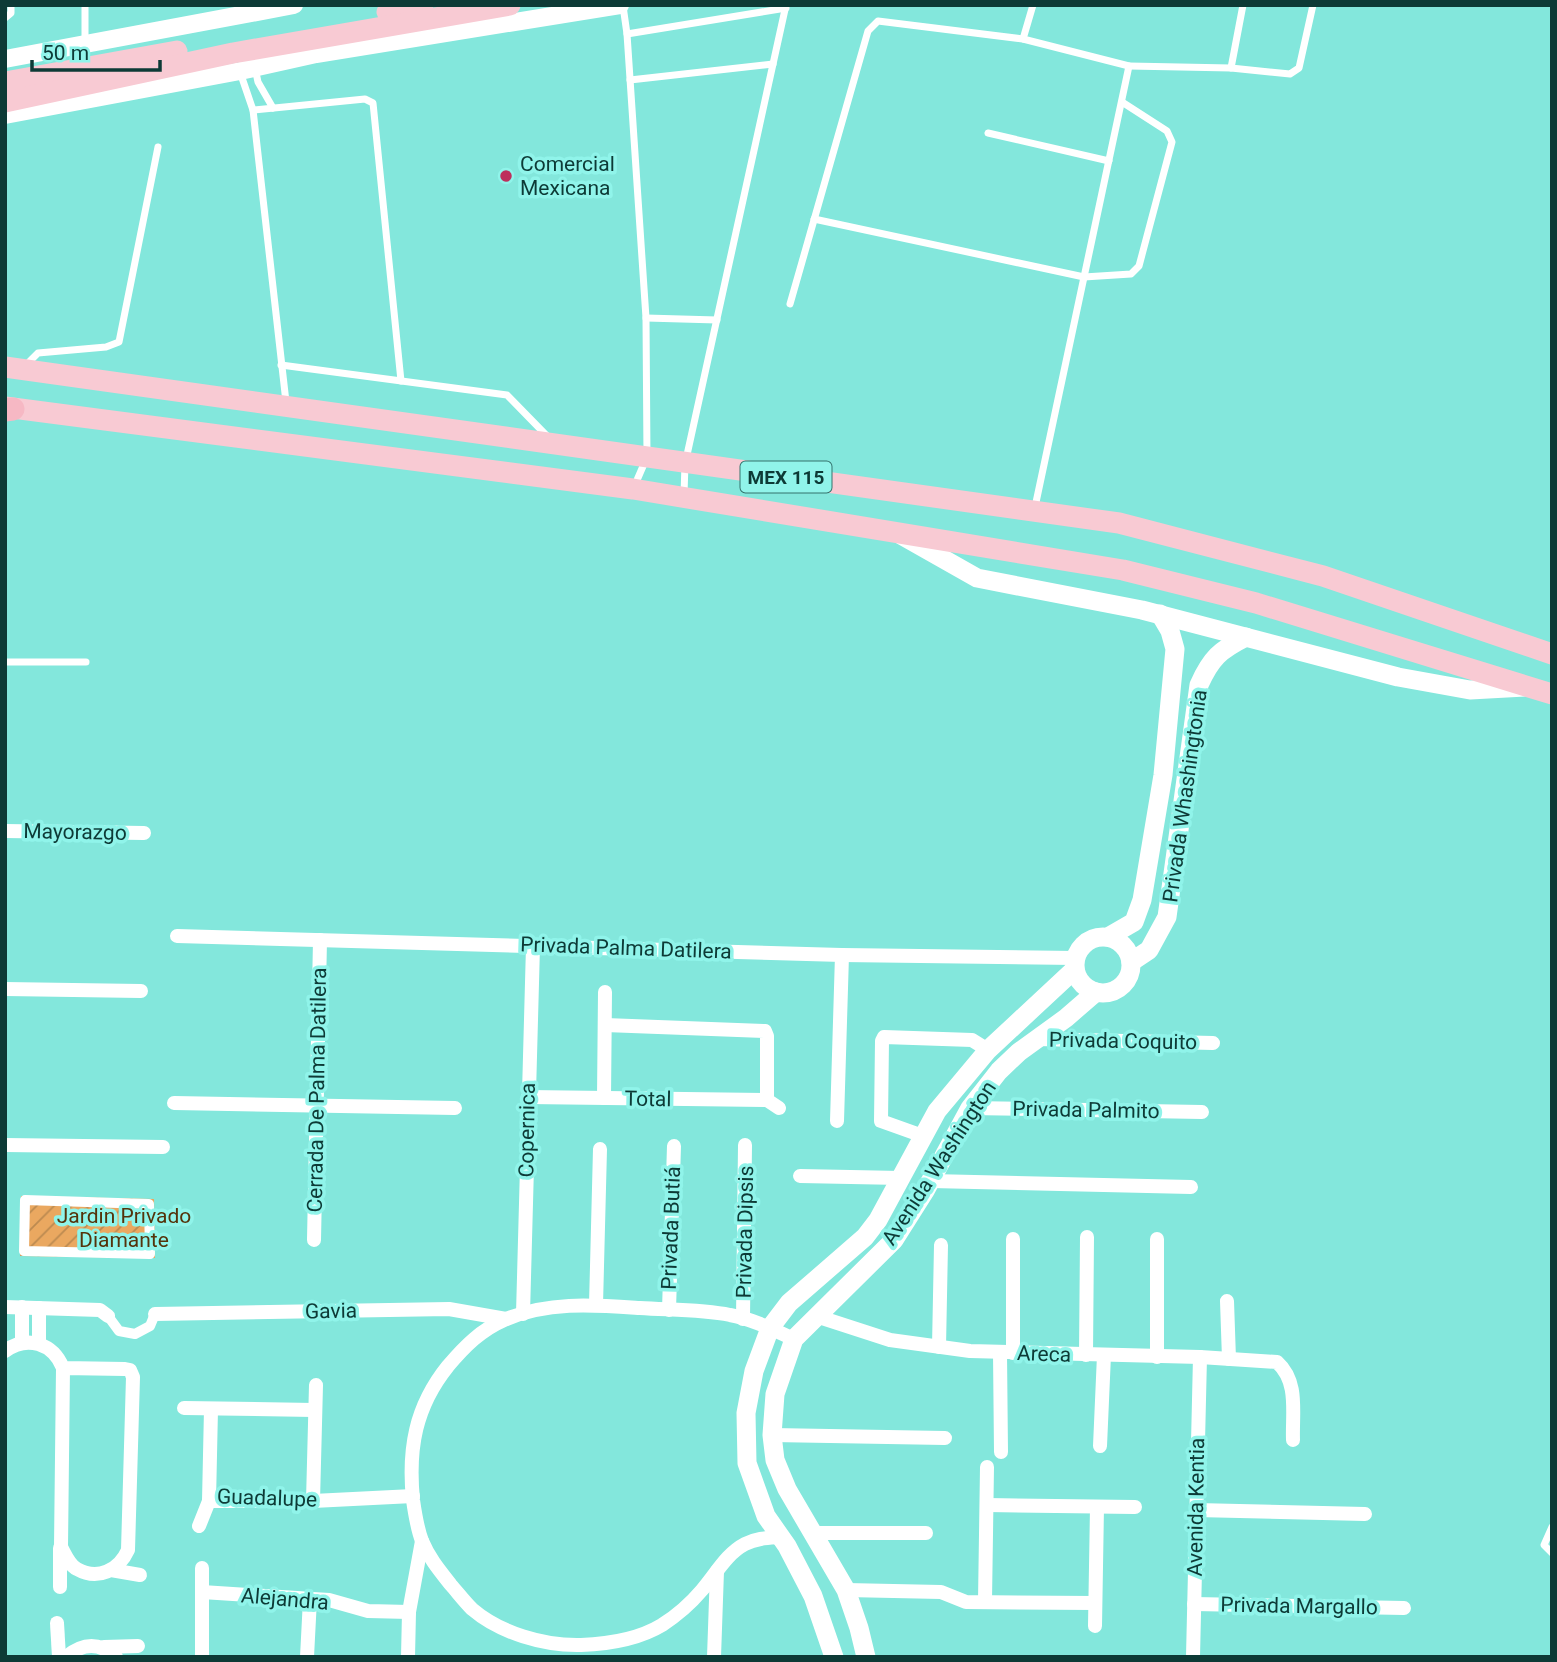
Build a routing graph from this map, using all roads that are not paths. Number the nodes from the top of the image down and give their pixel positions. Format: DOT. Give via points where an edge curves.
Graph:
graph roads {
  1 [pos="12,5"];
  2 [pos="85,5"];
  3 [pos="423,5"];
  4 [pos="510,5"];
  5 [pos="622,5"];
  6 [pos="1032,5"];
  7 [pos="1243,5"];
  8 [pos="1313,5"];
  9 [pos="284,6"];
  10 [pos="786,6"];
  11 [pos="5,18"];
  12 [pos="627,34"];
  13 [pos="1023,38"];
  14 [pos="85,44"];
  15 [pos="5,59"];
  16 [pos="774,64"];
  17 [pos="1129,66"];
  18 [pos="1231,68"];
  19 [pos="250,76"];
  20 [pos="630,80"];
  21 [pos="5,82"];
  22 [pos="5,102"];
  23 [pos="1122,103"];
  24 [pos="273,108"];
  25 [pos="253,110"];
  26 [pos="5,115"];
  27 [pos="988,133"];
  28 [pos="158,147"];
  29 [pos="1109,161"];
  30 [pos="814,219"];
  31 [pos="1084,277"];
  32 [pos="790,304"];
  33 [pos="646,318"];
  34 [pos="717,320"];
  35 [pos="281,365"];
  36 [pos="14,368"];
  37 [pos="401,381"];
  38 [pos="287,407"];
  39 [pos="8,409"];
  40 [pos="555,444"];
  41 [pos="647,457"];
  42 [pos="685,464"];
  43 [pos="633,489"];
  44 [pos="684,498"];
  45 [pos="1035,511"];
  46 [pos="897,533"];
  47 [pos="1160,614"];
  48 [pos="1246,637"];
  49 [pos="1552,653"];
  50 [pos="5,662"];
  51 [pos="86,662"];
  52 [pos="1527,687"];
  53 [pos="1552,694"];
  54 [pos="5,831"];
  55 [pos="144,833"];
  56 [pos="177,936"];
  57 [pos="1108,937"];
  58 [pos="320,940"];
  59 [pos="533,946"];
  60 [pos="842,955"];
  61 [pos="1131,962"];
  62 [pos="1075,964"];
  63 [pos="5,989"];
  64 [pos="141,991"];
  65 [pos="605,992"];
  66 [pos="1096,992"];
  67 [pos="605,1025"];
  68 [pos="1034,1040"];
  69 [pos="1213,1043"];
  70 [pos="988,1050"];
  71 [pos="528,1097"];
  72 [pos="604,1098"];
  73 [pos="174,1103"];
  74 [pos="317,1105"];
  75 [pos="455,1108"];
  76 [pos="970,1108"];
  77 [pos="1202,1112"];
  78 [pos="837,1121"];
  79 [pos="923,1136"];
  80 [pos="5,1145"];
  81 [pos="745,1145"];
  82 [pos="674,1146"];
  83 [pos="163,1147"];
  84 [pos="600,1149"];
  85 [pos="800,1176"];
  86 [pos="901,1178"];
  87 [pos="930,1181"];
  88 [pos="1191,1187"];
  89 [pos="25,1204"];
  90 [pos="1087,1237"];
  91 [pos="1013,1239"];
  92 [pos="1157,1239"];
  93 [pos="314,1240"];
  94 [pos="941,1245"];
  95 [pos="1227,1301"];
  96 [pos="596,1305"];
  97 [pos="5,1307"];
  98 [pos="22,1307"];
  99 [pos="39,1308"];
  100 [pos="669,1310"];
  101 [pos="155,1314"];
  102 [pos="523,1314"];
  103 [pos="108,1316"];
  104 [pos="816,1316"];
  105 [pos="506,1319"];
  106 [pos="743,1319"];
  107 [pos="770,1328"];
  108 [pos="794,1339"];
  109 [pos="30,1342"];
  110 [pos="939,1347"];
  111 [pos="5,1351"];
  112 [pos="1007,1353"];
  113 [pos="1086,1355"];
  114 [pos="1104,1355"];
  115 [pos="1157,1357"];
  116 [pos="1200,1357"];
  117 [pos="1229,1359"];
  118 [pos="63,1368"];
  119 [pos="316,1385"];
  120 [pos="184,1408"];
  121 [pos="211,1409"];
  122 [pos="314,1409"];
  123 [pos="772,1435"];
  124 [pos="945,1438"];
  125 [pos="1293,1440"];
  126 [pos="1100,1446"];
  127 [pos="1001,1451"];
  128 [pos="987,1467"];
  129 [pos="413,1496"];
  130 [pos="209,1501"];
  131 [pos="313,1502"];
  132 [pos="987,1505"];
  133 [pos="1097,1507"];
  134 [pos="1135,1507"];
  135 [pos="1196,1510"];
  136 [pos="1365,1514"];
  137 [pos="199,1526"];
  138 [pos="1552,1527"];
  139 [pos="814,1533"];
  140 [pos="926,1533"];
  141 [pos="781,1537"];
  142 [pos="422,1541"];
  143 [pos="61,1547"];
  144 [pos="1552,1553"];
  145 [pos="202,1568"];
  146 [pos="111,1570"];
  147 [pos="717,1571"];
  148 [pos="140,1575"];
  149 [pos="60,1587"];
  150 [pos="846,1590"];
  151 [pos="202,1592"];
  152 [pos="310,1599"];
  153 [pos="985,1601"];
  154 [pos="1095,1603"];
  155 [pos="1194,1604"];
  156 [pos="1404,1608"];
  157 [pos="410,1612"];
  158 [pos="57,1623"];
  159 [pos="1095,1626"];
  160 [pos="138,1646"];
  161 [pos="104,1647"];
  162 [pos="59,1657"];
  163 [pos="66,1657"];
  164 [pos="116,1657"];
  165 [pos="202,1657"];
  166 [pos="307,1657"];
  167 [pos="408,1657"];
  168 [pos="714,1657"];
  169 [pos="834,1657"];
  170 [pos="866,1657"];
  171 [pos="1193,1657"];
  1 -- 11 [label="lane"];
  2 -- 14 [label="lane"];
  3 -- 21 [label="main road"];
  4 -- 22 [label="main road" via="233,53"];
  5 -- 12 [label="lane"];
  5 -- 19 [label="street" via="316,54"];
  6 -- 13 [label="lane"];
  7 -- 18 [label="lane"];
  8 -- 18 [label="lane" via="1299,68 1290,74"];
  9 -- 14 [label="street"];
  10 -- 12 [label="lane"];
  10 -- 16 [label="lane"];
  12 -- 20 [label="lane"];
  13 -- 17 [label="lane"];
  13 -- 30 [label="lane" via="878,21 869,31"];
  14 -- 15 [label="street"];
  16 -- 20 [label="lane"];
  16 -- 34 [label="lane"];
  17 -- 18 [label="lane"];
  17 -- 23 [label="lane"];
  19 -- 24 [label="lane"];
  19 -- 25 [label="lane"];
  19 -- 26 [label="street"];
  20 -- 33 [label="lane"];
  23 -- 29 [label="lane"];
  23 -- 31 [label="lane" via="1167,131 1172,142 1139,266 1131,274"];
  24 -- 25 [label="lane"];
  24 -- 37 [label="lane" via="365,99 373,103"];
  25 -- 35 [label="lane"];
  27 -- 29 [label="lane"];
  28 -- 36 [label="lane" via="119,342 38,353"];
  29 -- 31 [label="lane"];
  30 -- 31 [label="lane"];
  30 -- 32 [label="lane"];
  31 -- 45 [label="lane"];
  33 -- 34 [label="lane"];
  33 -- 41 [label="lane"];
  34 -- 42 [label="lane"];
  35 -- 37 [label="lane"];
  35 -- 38 [label="lane"];
  36 -- 38 [label="main road, MEX 115"];
  37 -- 40 [label="lane" via="507,394"];
  38 -- 40 [label="main road, MEX 115"];
  39 -- 43 [label="main road, MEX 115"];
  40 -- 41 [label="main road, MEX 115"];
  41 -- 42 [label="main road, MEX 115"];
  41 -- 43 [label="lane"];
  42 -- 44 [label="lane"];
  42 -- 45 [label="main road, MEX 115"];
  43 -- 44 [label="main road, MEX 115"];
  44 -- 46 [label="main road, MEX 115"];
  45 -- 49 [label="main road, MEX 115" via="1119,523 1323,576"];
  46 -- 47 [label="main road" via="977,578"];
  46 -- 52 [label="main road, MEX 115" via="1124,570 1256,603"];
  47 -- 48 [label="main road"];
  47 -- 57 [label="main road, Privada Whashingtonia" via="1175,649 1161,788 1142,900 1134,922"];
  48 -- 52 [label="main road" via="1398,677 1470,690"];
  48 -- 61 [label="main road, Privada Whashingtonia" via="1225,647 1209,664 1199,685 1167,917 1149,950"];
  50 -- 51 [label="lane"];
  52 -- 53 [label="main road, MEX 115"];
  54 -- 55 [label="street, Mayorazgo"];
  56 -- 58 [label="street, Privada Palma Datilera"];
  57 -- 61 [label="main road" via="1124,946"];
  57 -- 62 [label="main road" via="1087,941"];
  58 -- 59 [label="street, Privada Palma Datilera"];
  58 -- 74 [label="street, Cerrada De Palma Datilera"];
  59 -- 60 [label="street, Privada Palma Datilera"];
  59 -- 71 [label="street, Copernica"];
  60 -- 62 [label="street, Privada Palma Datilera"];
  60 -- 78 [label="street"];
  61 -- 66 [label="main road" via="1121,986"];
  62 -- 66 [label="main road" via="1082,984"];
  62 -- 70 [label="main road, Avenida Washington"];
  63 -- 64 [label="street"];
  65 -- 67 [label="street"];
  66 -- 68 [label="main road, Avenida Washington"];
  67 -- 72 [label="street"];
  67 -- 72 [label="street, Total" via="765,1031 773,1104"];
  68 -- 69 [label="street, Privada Coquito"];
  68 -- 76 [label="main road, Avenida Washington" via="999,1071"];
  70 -- 79 [label="main road, Avenida Washington" via="937,1111"];
  70 -- 79 [label="street" via="972,1040 884,1037 881,1121"];
  71 -- 72 [label="street, Total"];
  71 -- 102 [label="street, Copernica"];
  73 -- 74 [label="street"];
  74 -- 75 [label="street"];
  74 -- 93 [label="street, Cerrada De Palma Datilera"];
  76 -- 77 [label="street, Privada Palmito"];
  76 -- 87 [label="main road, Avenida Washington"];
  79 -- 86 [label="main road, Avenida Washington"];
  80 -- 83 [label="street"];
  81 -- 106 [label="street, Privada Dipsis"];
  82 -- 100 [label="street, Privada Butiá"];
  84 -- 96 [label="street"];
  85 -- 86 [label="street"];
  86 -- 107 [label="main road, Avenida Washington" via="865,1237 789,1303"];
  87 -- 88 [label="street"];
  87 -- 104 [label="main road, Avenida Washington" via="894,1240"];
  89 -- 89 [label="street" via="24,1251 150,1254 149,1204 25,1200"];
  90 -- 113 [label="street"];
  91 -- 112 [label="street"];
  92 -- 115 [label="street"];
  94 -- 110 [label="street"];
  95 -- 117 [label="street"];
  96 -- 100 [label="street"];
  96 -- 102 [label="street" via="561,1305"];
  97 -- 98 [label="street"];
  98 -- 99 [label="street"];
  98 -- 109 [label="street"];
  99 -- 103 [label="street" via="100,1310"];
  99 -- 109 [label="street"];
  100 -- 106 [label="street"];
  101 -- 103 [label="street" via="150,1326 135,1334 119,1331"];
  101 -- 105 [label="street, Gavia" via="449,1309"];
  102 -- 105 [label="street"];
  104 -- 108 [label="main road, Avenida Washington"];
  104 -- 110 [label="street, Areca" via="890,1340"];
  105 -- 129 [label="street" via="480,1332 459,1353 426,1401 411,1457"];
  106 -- 107 [label="street"];
  107 -- 108 [label="street"];
  107 -- 141 [label="main road, Avenida Washington" via="754,1371 746,1413 747,1463 766,1516"];
  108 -- 123 [label="main road, Avenida Washington" via="775,1394"];
  109 -- 111 [label="street"];
  109 -- 118 [label="street" via="54,1352"];
  110 -- 112 [label="street, Areca"];
  112 -- 113 [label="street, Areca"];
  112 -- 127 [label="street"];
  113 -- 114 [label="street, Areca"];
  114 -- 115 [label="street, Areca"];
  114 -- 126 [label="street"];
  115 -- 116 [label="street, Areca"];
  116 -- 117 [label="street, Areca"];
  116 -- 135 [label="street, Avenida Kentia"];
  117 -- 125 [label="street, Areca" via="1277,1362 1286,1370 1292,1382"];
  118 -- 143 [label="street"];
  118 -- 146 [label="street" via="130,1370 132,1377 128,1550 122,1564"];
  119 -- 122 [label="street"];
  120 -- 121 [label="street"];
  121 -- 122 [label="street"];
  121 -- 130 [label="street, Guadalupe"];
  122 -- 131 [label="street"];
  123 -- 124 [label="street"];
  123 -- 139 [label="main road, Avenida Washington" via="775,1460 787,1489"];
  128 -- 132 [label="street"];
  129 -- 131 [label="street, Guadalupe"];
  129 -- 142 [label="street"];
  130 -- 131 [label="street, Guadalupe"];
  130 -- 137 [label="street"];
  132 -- 133 [label="street"];
  132 -- 153 [label="street"];
  133 -- 134 [label="street"];
  133 -- 154 [label="street"];
  135 -- 136 [label="street"];
  135 -- 155 [label="street, Avenida Kentia"];
  138 -- 144 [label="lane" via="1544,1545"];
  139 -- 140 [label="street"];
  139 -- 150 [label="main road, Avenida Washington"];
  141 -- 147 [label="street" via="744,1545"];
  141 -- 169 [label="main road, Avenida Washington" via="813,1596"];
  142 -- 147 [label="street" via="435,1566 472,1608 492,1623 520,1636 578,1645 630,1638 661,1626 701,1592"];
  142 -- 157 [label="street"];
  143 -- 146 [label="street" via="77,1569 96,1574"];
  143 -- 149 [label="street"];
  145 -- 151 [label="street"];
  146 -- 148 [label="street"];
  147 -- 168 [label="street"];
  150 -- 153 [label="street" via="941,1592 966,1602"];
  150 -- 170 [label="main road, Avenida Washington"];
  151 -- 152 [label="street, Alejandra"];
  151 -- 165 [label="street"];
  152 -- 157 [label="street, Alejandra" via="368,1611"];
  152 -- 166 [label="street"];
  153 -- 154 [label="street"];
  154 -- 159 [label="street"];
  155 -- 156 [label="street, Privada Margallo"];
  155 -- 171 [label="street, Avenida Kentia"];
  157 -- 167 [label="street"];
  158 -- 162 [label="street"];
  160 -- 161 [label="street"];
  161 -- 163 [label="street" via="77,1648"];
  161 -- 164 [label="street"];
}
